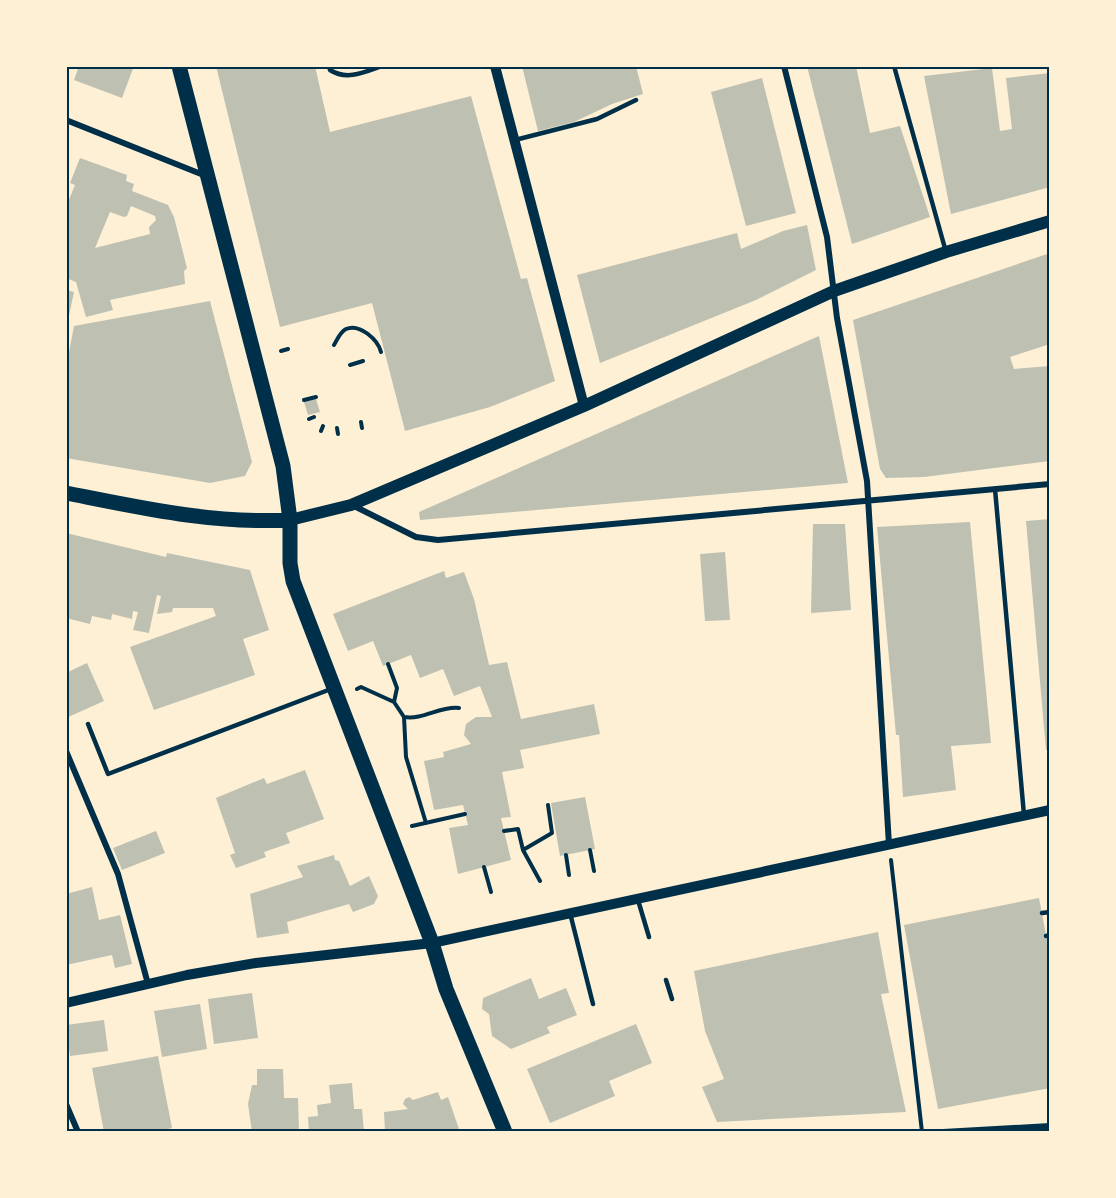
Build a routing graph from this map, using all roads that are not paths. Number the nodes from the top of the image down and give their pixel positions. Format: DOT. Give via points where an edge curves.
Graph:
graph roads {
  1 [pos="180,66"];
  2 [pos="329,66"];
  3 [pos="382,66"];
  4 [pos="495,66"];
  5 [pos="784,66"];
  6 [pos="894,66"];
  7 [pos="636,100"];
  8 [pos="66,120"];
  9 [pos="514,140"];
  10 [pos="209,177"];
  11 [pos="1050,221"];
  12 [pos="946,252"];
  13 [pos="834,291"];
  14 [pos="584,406"];
  15 [pos="1050,484"];
  16 [pos="995,489"];
  17 [pos="66,493"];
  18 [pos="867,502"];
  19 [pos="351,505"];
  20 [pos="290,520"];
  21 [pos="333,688"];
  22 [pos="88,724"];
  23 [pos="66,751"];
  24 [pos="1050,810"];
  25 [pos="1024,816"];
  26 [pos="889,844"];
  27 [pos="637,898"];
  28 [pos="1050,912"];
  29 [pos="570,913"];
  30 [pos="1042,914"];
  31 [pos="649,937"];
  32 [pos="432,943"];
  33 [pos="666,980"];
  34 [pos="148,984"];
  35 [pos="672,999"];
  36 [pos="66,1003"];
  37 [pos="593,1004"];
  38 [pos="66,1104"];
  39 [pos="1050,1126"];
  40 [pos="78,1132"];
  41 [pos="505,1132"];
  42 [pos="943,1132"];
  1 -- 10 [label="main road"];
  2 -- 3 [label="lane" via="339,76 351,76"];
  4 -- 9 [label="street"];
  5 -- 13 [label="street" via="827,237"];
  6 -- 12 [label="lane"];
  7 -- 9 [label="lane" via="597,119"];
  8 -- 10 [label="street"];
  9 -- 14 [label="street"];
  10 -- 20 [label="main road" via="283,466"];
  11 -- 12 [label="main road"];
  12 -- 13 [label="main road"];
  13 -- 14 [label="main road"];
  13 -- 18 [label="street" via="867,481"];
  14 -- 19 [label="main road"];
  15 -- 16 [label="street"];
  16 -- 18 [label="street"];
  16 -- 25 [label="lane"];
  17 -- 20 [label="main road" via="185,517 247,522"];
  18 -- 19 [label="street" via="438,540 416,537"];
  18 -- 26 [label="street"];
  19 -- 20 [label="main road"];
  20 -- 21 [label="main road" via="293,581"];
  21 -- 22 [label="lane" via="108,774"];
  21 -- 32 [label="main road"];
  23 -- 34 [label="street" via="118,874"];
  24 -- 25 [label="street"];
  25 -- 26 [label="street"];
  26 -- 27 [label="street"];
  27 -- 29 [label="street"];
  27 -- 31 [label="lane"];
  28 -- 30 [label="lane"];
  29 -- 32 [label="street"];
  29 -- 37 [label="lane"];
  32 -- 34 [label="street" via="256,963"];
  32 -- 41 [label="main road" via="446,988"];
  33 -- 35 [label="lane"];
  34 -- 36 [label="street"];
  38 -- 40 [label="street"];
  39 -- 42 [label="street"];
}
